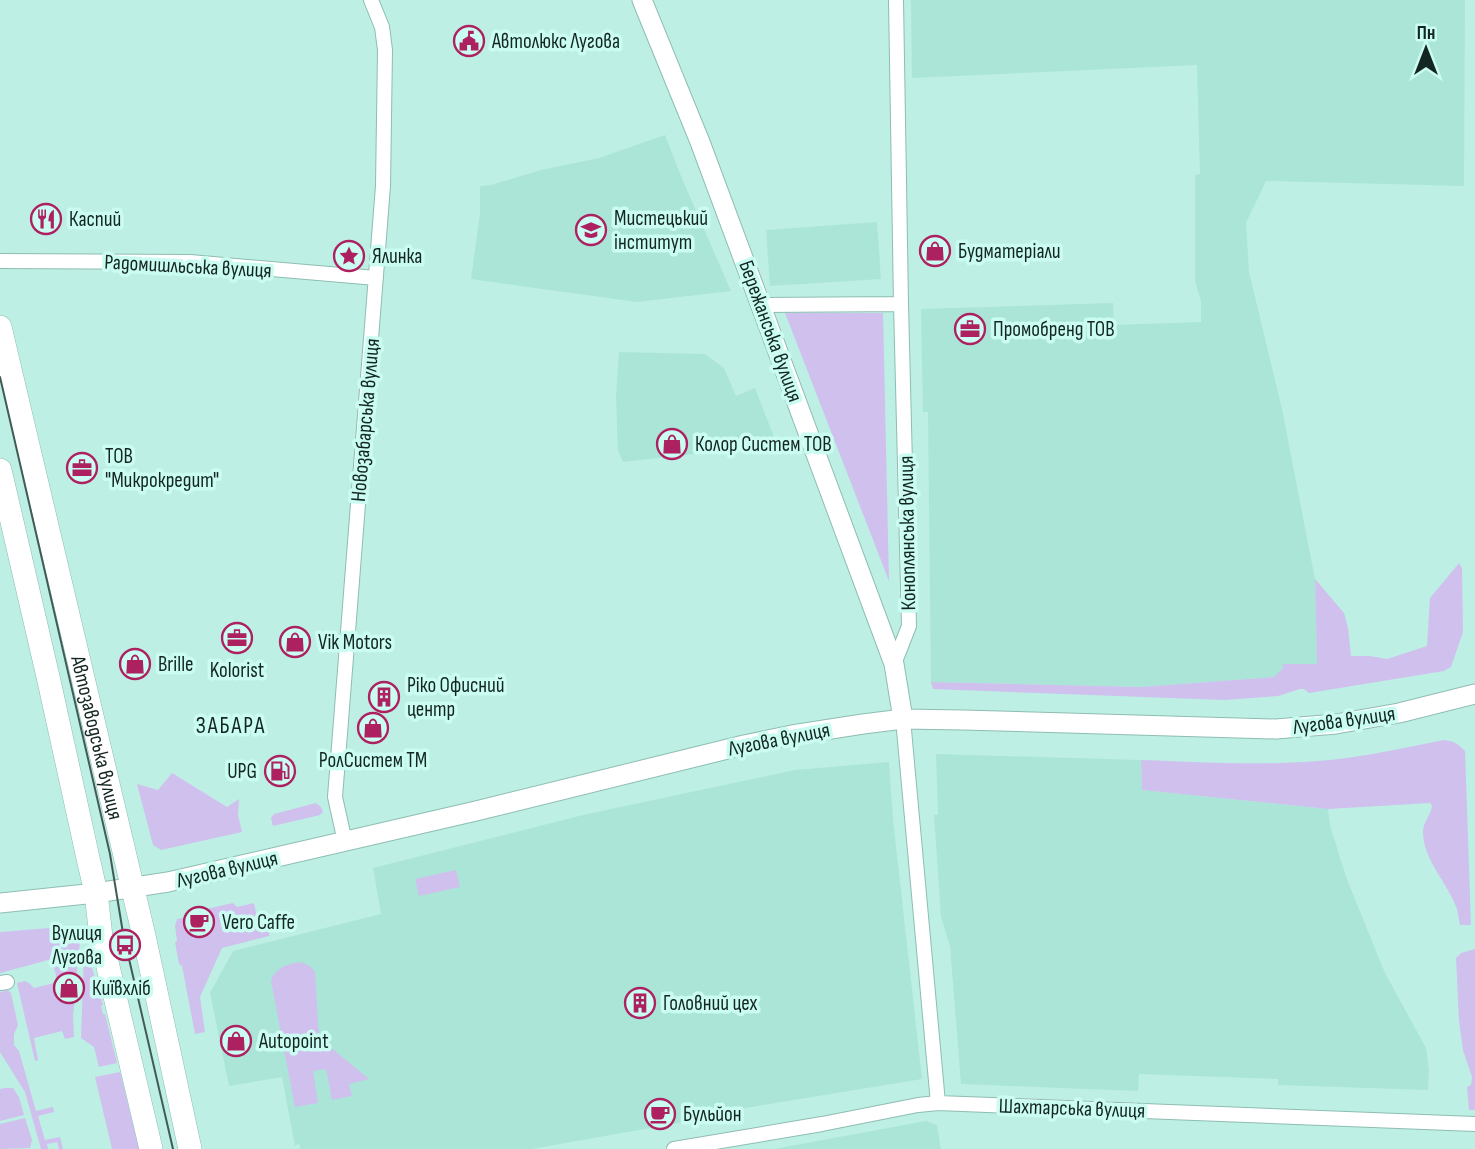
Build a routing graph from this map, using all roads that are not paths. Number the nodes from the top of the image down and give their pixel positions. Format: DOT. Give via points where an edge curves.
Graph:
graph roads {
  1 [pos="371,0"];
  2 [pos="642,0"];
  3 [pos="896,0"];
  4 [pos="0,261"];
  5 [pos="376,278"];
  6 [pos="901,304"];
  7 [pos="762,305"];
  8 [pos="0,327"];
  9 [pos="0,470"];
  10 [pos="894,664"];
  11 [pos="1475,694"];
  12 [pos="903,719"];
  13 [pos="345,842"];
  14 [pos="132,887"];
  15 [pos="96,893"];
  16 [pos="5,901"];
  17 [pos="938,1103"];
  18 [pos="1475,1124"];
  19 [pos="151,1149"];
  20 [pos="190,1149"];
  21 [pos="674,1149"];
  1 -- 5 [label="street, Новозабарська вулиця" via="385,50"];
  2 -- 7 [label="main road, Бережанська вулиця"];
  3 -- 6 [label="street, Коноплянська вулиця"];
  4 -- 5 [label="street, Радомишльська вулиця" via="190,262"];
  5 -- 13 [label="street, Новозабарська вулиця" via="335,797"];
  6 -- 7 [label="street"];
  6 -- 10 [label="street, Коноплянська вулиця" via="909,626"];
  7 -- 10 [label="main road, Бережанська вулиця"];
  8 -- 14 [label="main road, Автозаводська вулиця"];
  9 -- 15 [label="main road, Автозаводська вулиця"];
  10 -- 12 [label="main road"];
  11 -- 12 [label="main road, Лугова вулиця" via="1399,713 1276,729"];
  12 -- 13 [label="main road, Лугова вулиця" via="744,745"];
  12 -- 17 [label="street"];
  13 -- 14 [label="main road, Лугова вулиця"];
  14 -- 15 [label="main road, Лугова вулиця"];
  14 -- 20 [label="main road, Автозаводська вулиця"];
  15 -- 16 [label="main road, Лугова вулиця"];
  15 -- 19 [label="main road, Автозаводська вулиця" via="101,937"];
  17 -- 18 [label="street, Шахтарська вулиця"];
  17 -- 21 [label="street, Шахтарська вулиця"];
}
